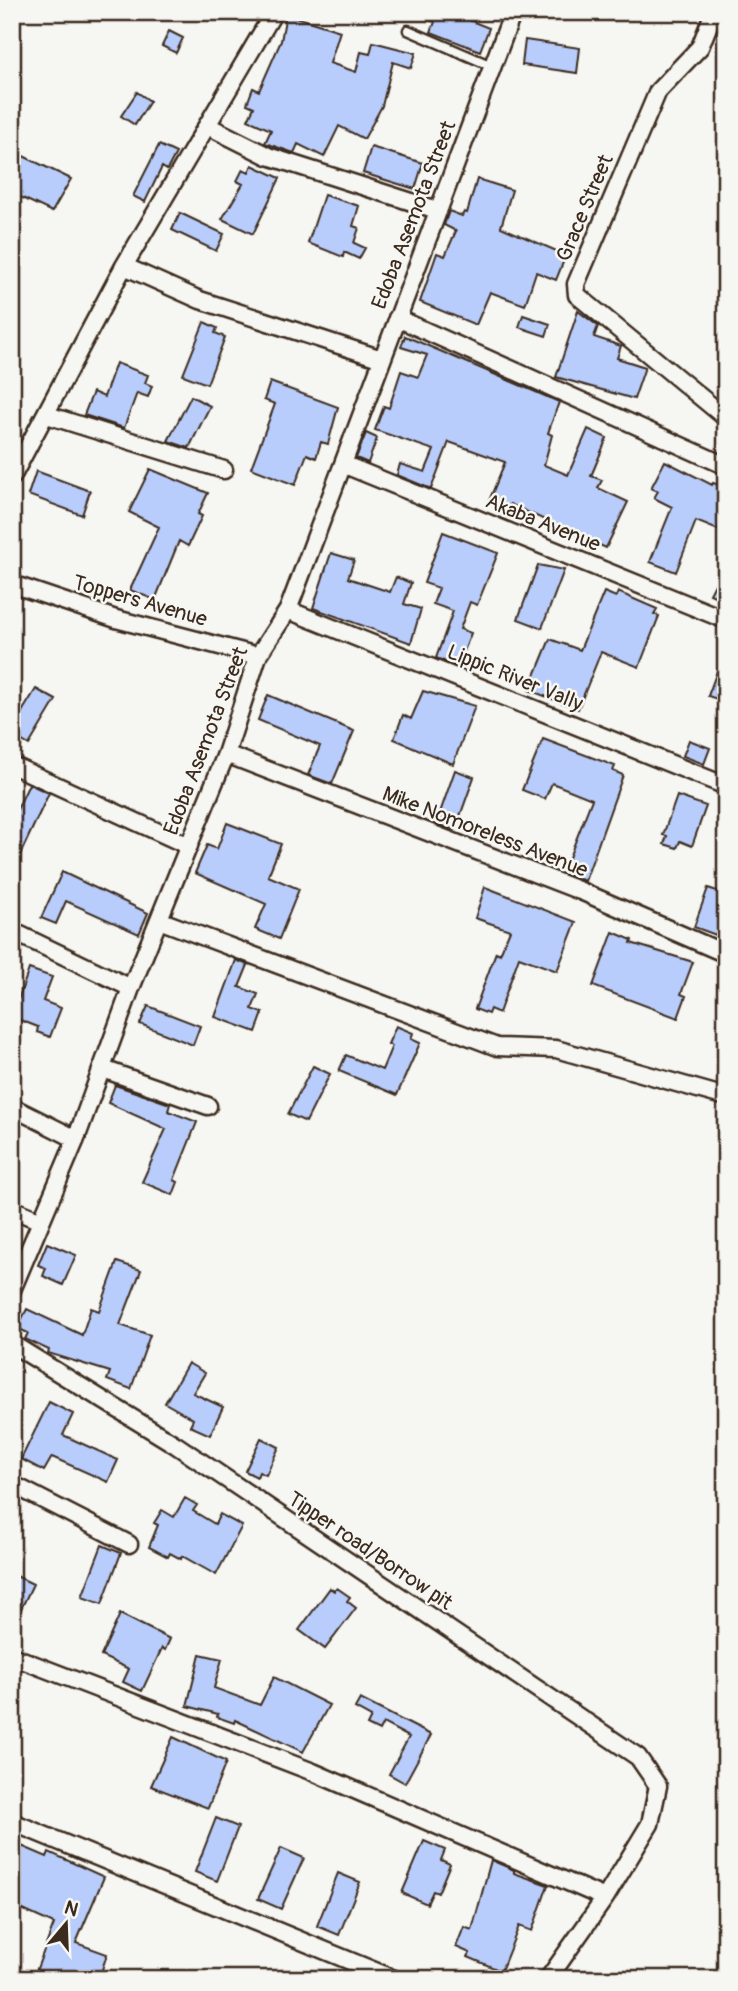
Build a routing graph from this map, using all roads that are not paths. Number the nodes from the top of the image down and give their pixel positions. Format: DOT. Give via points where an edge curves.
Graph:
graph roads {
  1 [pos="274,12"];
  2 [pos="513,12"];
  3 [pos="714,12"];
  4 [pos="408,30"];
  5 [pos="494,67"];
  6 [pos="208,126"];
  7 [pos="438,210"];
  8 [pos="124,266"];
  9 [pos="397,318"];
  10 [pos="382,359"];
  11 [pos="47,415"];
  12 [pos="726,418"];
  13 [pos="345,465"];
  14 [pos="726,466"];
  15 [pos="225,470"];
  16 [pos="12,477"];
  17 [pos="12,584"];
  18 [pos="288,610"];
  19 [pos="726,620"];
  20 [pos="258,656"];
  21 [pos="226,754"];
  22 [pos="12,765"];
  23 [pos="726,786"];
  24 [pos="189,846"];
  25 [pos="159,919"];
  26 [pos="12,931"];
  27 [pos="726,954"];
  28 [pos="131,988"];
  29 [pos="103,1069"];
  30 [pos="726,1097"];
  31 [pos="208,1106"];
  32 [pos="12,1107"];
  33 [pos="76,1139"];
  34 [pos="12,1209"];
  35 [pos="41,1221"];
  36 [pos="12,1290"];
  37 [pos="12,1345"];
  38 [pos="12,1484"];
  39 [pos="129,1544"];
  40 [pos="12,1656"];
  41 [pos="12,1824"];
  42 [pos="179,1890"];
  43 [pos="605,1898"];
  44 [pos="394,1979"];
  45 [pos="548,1979"];
  1 -- 6 [label="street"];
  2 -- 5 [label="street, Edoba Asemota Street"];
  3 -- 12 [label="street, Grace Street" via="700,47 658,91 576,284 578,295"];
  4 -- 5 [label="lane"];
  5 -- 7 [label="street, Edoba Asemota Street"];
  6 -- 7 [label="street" via="268,156"];
  6 -- 8 [label="street"];
  7 -- 9 [label="street, Edoba Asemota Street"];
  8 -- 10 [label="street" via="200,300"];
  8 -- 11 [label="street"];
  9 -- 10 [label="street, Edoba Asemota Street"];
  9 -- 14 [label="street"];
  10 -- 13 [label="street, Edoba Asemota Street"];
  11 -- 15 [label="street"];
  11 -- 16 [label="street"];
  13 -- 18 [label="street, Edoba Asemota Street"];
  13 -- 19 [label="street, Akaba Avenue"];
  17 -- 20 [label="street, Toppers Avenue" via="116,619"];
  18 -- 20 [label="street, Edoba Asemota Street"];
  18 -- 23 [label="street, Lippic River Vally"];
  20 -- 21 [label="street, Edoba Asemota Street"];
  21 -- 24 [label="street, Edoba Asemota Street"];
  21 -- 27 [label="street, Mike Nomoreless Avenue" via="583,892"];
  22 -- 24 [label="street"];
  24 -- 25 [label="street, Edoba Asemota Street"];
  25 -- 28 [label="street, Edoba Asemota Street"];
  25 -- 30 [label="street" via="498,1047 556,1049"];
  26 -- 28 [label="street"];
  28 -- 29 [label="street, Edoba Asemota Street"];
  29 -- 31 [label="street"];
  29 -- 33 [label="street, Edoba Asemota Street"];
  32 -- 33 [label="street"];
  33 -- 35 [label="street, Edoba Asemota Street"];
  34 -- 35 [label="street"];
  35 -- 36 [label="street, Edoba Asemota Street"];
  37 -- 43 [label="street, Tipper road/Borrow pit" via="176,1445 638,1757 658,1786 650,1824"];
  38 -- 39 [label="street"];
  40 -- 43 [label="street" via="313,1772"];
  41 -- 42 [label="street"];
  41 -- 44 [label="street"];
  43 -- 45 [label="street, Tipper road/Borrow pit"];
}
